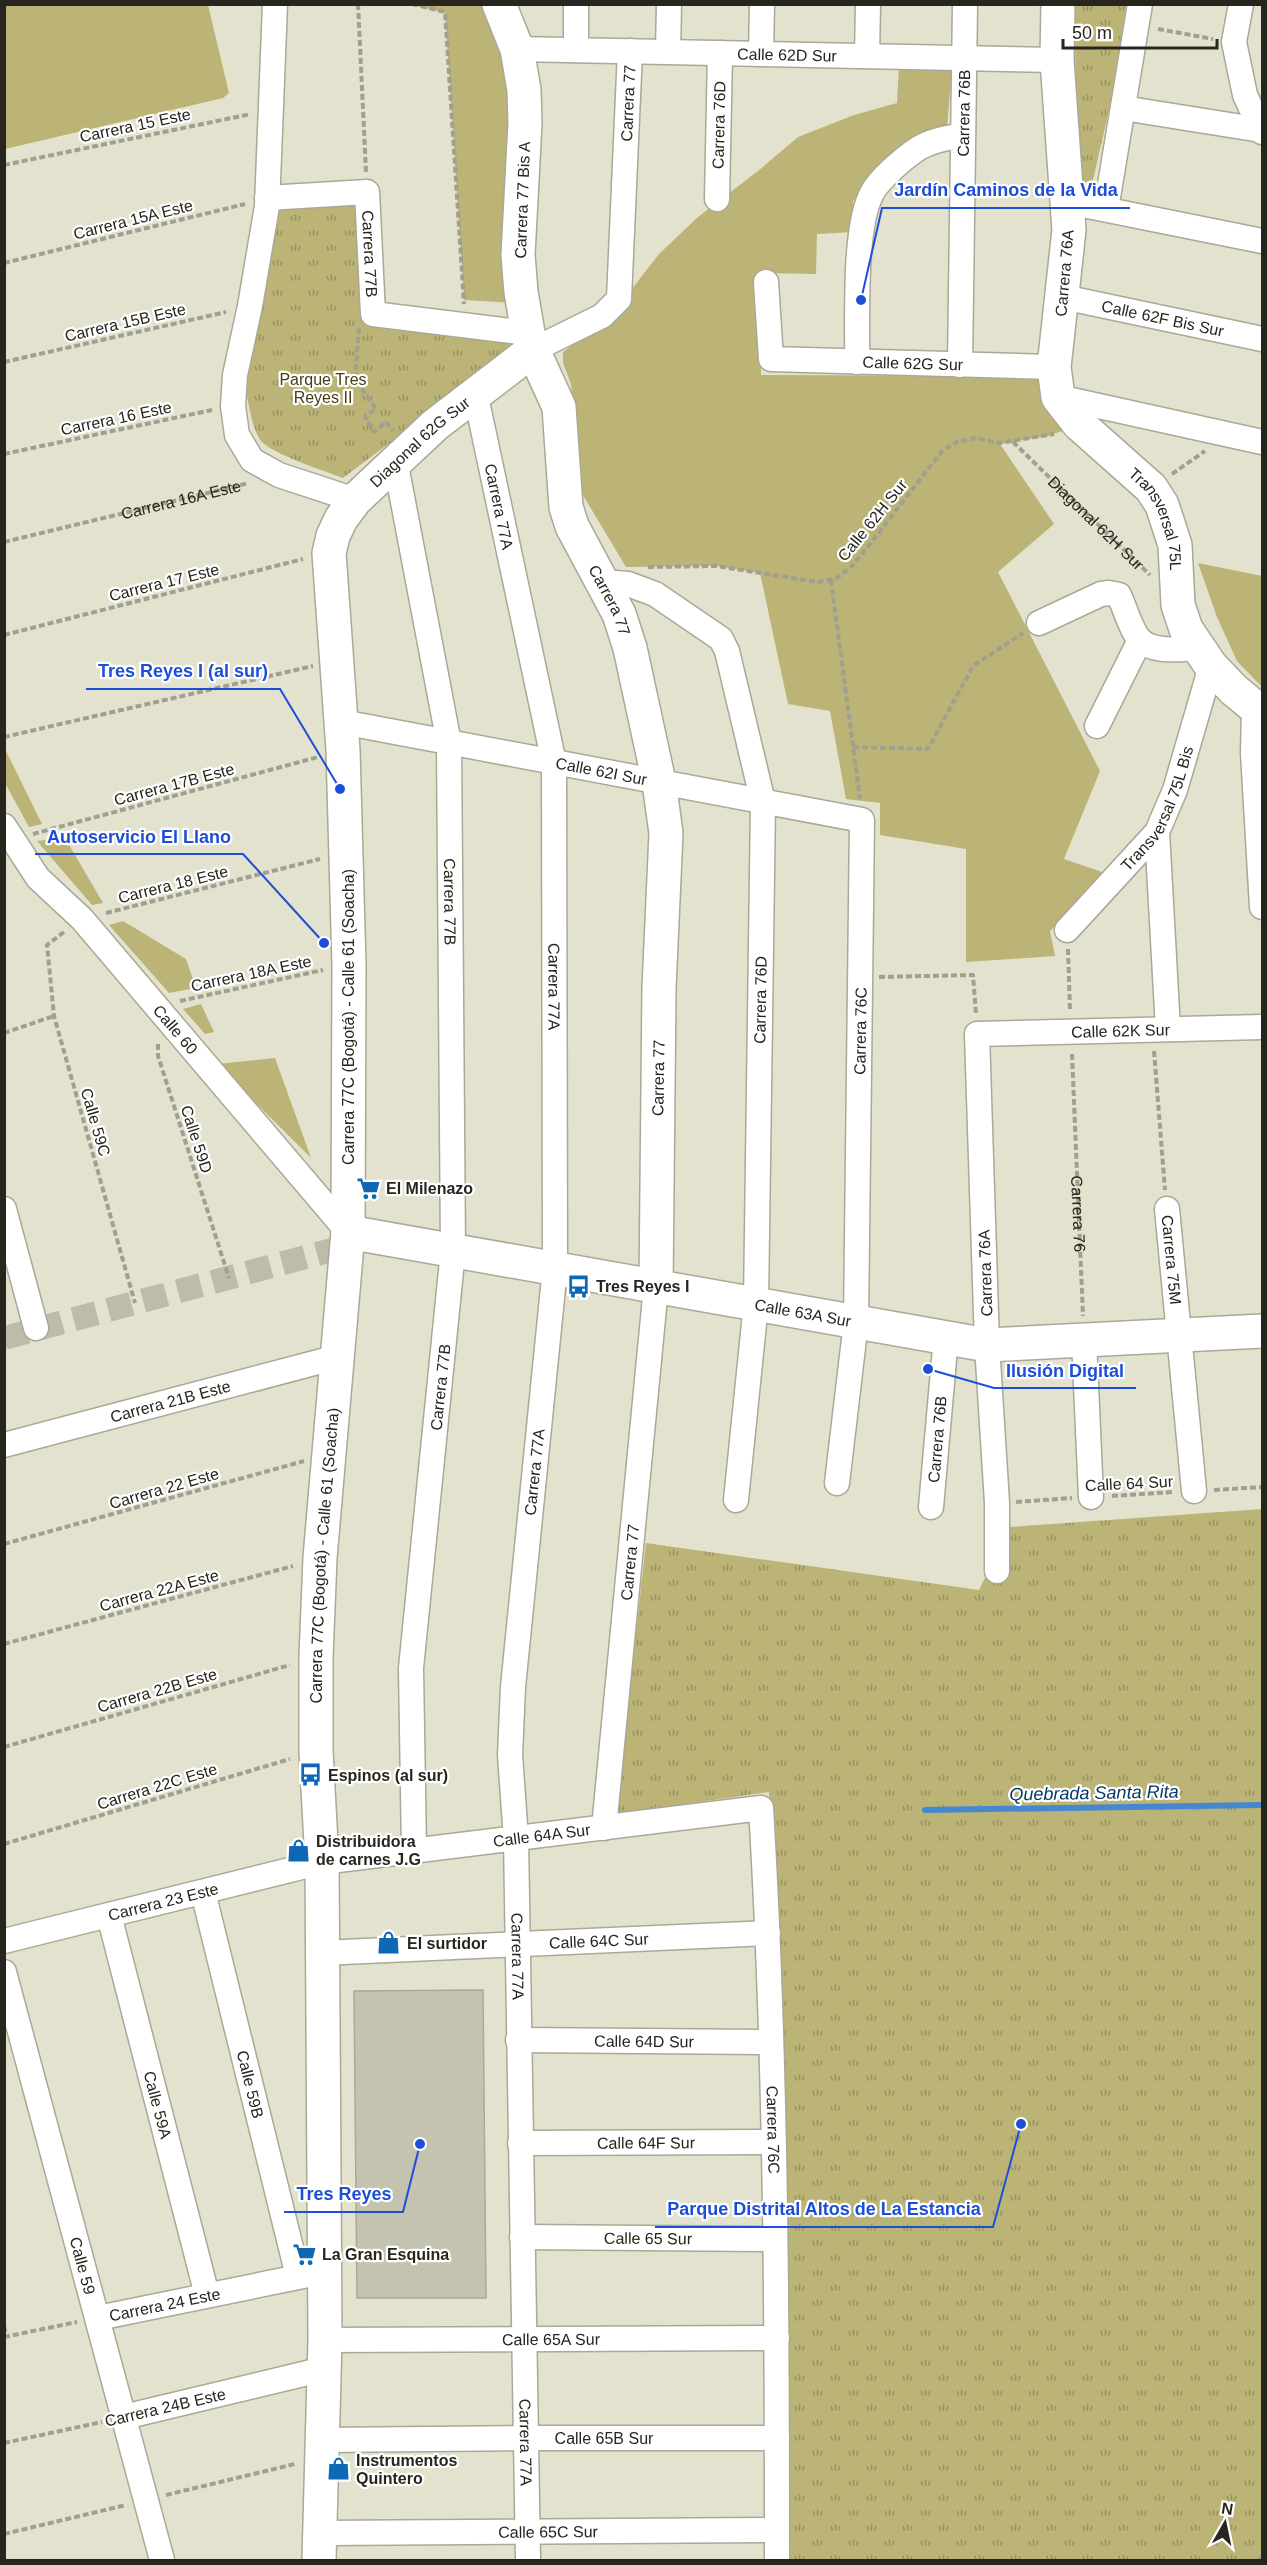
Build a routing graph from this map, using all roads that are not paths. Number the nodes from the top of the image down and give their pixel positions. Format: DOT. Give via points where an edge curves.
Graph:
graph roads {
  1 [pos="275,4"];
  2 [pos="499,4"];
  3 [pos="576,4"];
  4 [pos="669,4"];
  5 [pos="762,4"];
  6 [pos="868,4"];
  7 [pos="965,4"];
  8 [pos="1058,4"];
  9 [pos="1241,4"];
  10 [pos="1138,15"];
  11 [pos="517,49"];
  12 [pos="576,50"];
  13 [pos="630,51"];
  14 [pos="668,52"];
  15 [pos="720,53"];
  16 [pos="761,54"];
  17 [pos="867,56"];
  18 [pos="963,58"];
  19 [pos="1057,60"];
  20 [pos="1123,108"];
  21 [pos="1262,131"];
  22 [pos="962,135"];
  23 [pos="267,198"];
  24 [pos="717,199"];
  25 [pos="1068,202"];
  26 [pos="1106,209"];
  27 [pos="1263,241"];
  28 [pos="766,282"];
  29 [pos="1063,297"];
  30 [pos="1263,339"];
  31 [pos="531,341"];
  32 [pos="857,362"];
  33 [pos="960,364"];
  34 [pos="1056,382"];
  35 [pos="475,392"];
  36 [pos="1263,442"];
  37 [pos="395,460"];
  38 [pos="355,500"];
  39 [pos="329,553"];
  40 [pos="603,582"];
  41 [pos="1039,623"];
  42 [pos="1140,640"];
  43 [pos="1204,657"];
  44 [pos="1258,710"];
  45 [pos="1097,726"];
  46 [pos="342,736"];
  47 [pos="449,742"];
  48 [pos="554,763"];
  49 [pos="659,782"];
  50 [pos="763,802"];
  51 [pos="862,820"];
  52 [pos="1157,832"];
  53 [pos="8,833"];
  54 [pos="1263,907"];
  55 [pos="1067,930"];
  56 [pos="1263,1027"];
  57 [pos="1160,1029"];
  58 [pos="977,1034"];
  59 [pos="4,1209"];
  60 [pos="1167,1209"];
  61 [pos="348,1232"];
  62 [pos="453,1251"];
  63 [pos="555,1268"];
  64 [pos="656,1287"];
  65 [pos="756,1304"];
  66 [pos="856,1322"];
  67 [pos="36,1329"];
  68 [pos="1263,1331"];
  69 [pos="1180,1335"];
  70 [pos="946,1337"];
  71 [pos="1084,1340"];
  72 [pos="987,1345"];
  73 [pos="337,1357"];
  74 [pos="4,1445"];
  75 [pos="837,1483"];
  76 [pos="1194,1491"];
  77 [pos="1091,1497"];
  78 [pos="736,1500"];
  79 [pos="931,1507"];
  80 [pos="997,1571"];
  81 [pos="761,1808"];
  82 [pos="604,1828"];
  83 [pos="516,1839"];
  84 [pos="414,1851"];
  85 [pos="322,1862"];
  86 [pos="203,1892"];
  87 [pos="109,1915"];
  88 [pos="768,1934"];
  89 [pos="4,1941"];
  90 [pos="516,1943"];
  91 [pos="321,1953"];
  92 [pos="4,1972"];
  93 [pos="518,2040"];
  94 [pos="771,2042"];
  95 [pos="773,2142"];
  96 [pos="520,2143"];
  97 [pos="522,2236"];
  98 [pos="775,2239"];
  99 [pos="311,2274"];
  100 [pos="207,2295"];
  101 [pos="98,2318"];
  102 [pos="777,2338"];
  103 [pos="524,2339"];
  104 [pos="325,2355"];
  105 [pos="124,2417"];
  106 [pos="526,2438"];
  107 [pos="777,2438"];
  108 [pos="322,2440"];
  109 [pos="777,2530"];
  110 [pos="528,2531"];
  111 [pos="320,2547"];
  112 [pos="162,2560"];
  113 [pos="528,2560"];
  114 [pos="777,2560"];
  1 -- 23 [label="street"];
  2 -- 11 [label="street, Carrera 77 Bis A"];
  3 -- 12 [label="street"];
  4 -- 14 [label="street"];
  5 -- 16 [label="street"];
  6 -- 17 [label="street"];
  7 -- 18 [label="street, Carrera 76B"];
  8 -- 19 [label="street, Carrera 76A"];
  9 -- 21 [label="street" via="1234,42 1245,95"];
  10 -- 20 [label="street"];
  11 -- 12 [label="street, Calle 62D Sur"];
  11 -- 31 [label="street, Carrera 77 Bis A" via="525,123 519,255 521,292"];
  12 -- 13 [label="street, Calle 62D Sur"];
  13 -- 14 [label="street, Calle 62D Sur"];
  13 -- 31 [label="street, Carrera 77" via="619,299 602,316"];
  14 -- 15 [label="street, Calle 62D Sur"];
  15 -- 16 [label="street, Calle 62D Sur"];
  15 -- 24 [label="street, Carrera 76D"];
  16 -- 17 [label="street, Calle 62D Sur"];
  17 -- 18 [label="street, Calle 62D Sur"];
  18 -- 19 [label="street, Calle 62D Sur"];
  18 -- 22 [label="street, Carrera 76B"];
  19 -- 25 [label="street, Carrera 76A"];
  20 -- 21 [label="street"];
  20 -- 26 [label="street"];
  22 -- 32 [label="street" via="919,148 873,191 861,238"];
  22 -- 33 [label="street, Carrera 76B"];
  23 -- 31 [label="street, Carrera 77B" via="367,192 373,314 465,325"];
  23 -- 38 [label="street" via="235,375 233,406 237,435 252,460 279,475"];
  25 -- 26 [label="street"];
  25 -- 29 [label="street, Carrera 76A"];
  26 -- 27 [label="street"];
  28 -- 32 [label="street, Calle 62G Sur" via="771,359"];
  29 -- 30 [label="street, Calle 62F Bis Sur"];
  29 -- 34 [label="street, Carrera 76A"];
  31 -- 35 [label="street, Diagonal 62G Sur"];
  31 -- 40 [label="street, Carrera 77" via="559,407 566,507 572,526"];
  32 -- 33 [label="street, Calle 62G Sur"];
  33 -- 34 [label="street, Calle 62G Sur"];
  34 -- 36 [label="street, Calle 62G Sur" via="1228,435"];
  34 -- 43 [label="street, Transversal 75L" via="1079,424 1151,488 1162,506 1175,545 1178,605 1186,629"];
  35 -- 37 [label="street, Diagonal 62G Sur"];
  35 -- 48 [label="street, Carrera 77A"];
  37 -- 38 [label="street, Diagonal 62G Sur"];
  37 -- 47 [label="street, Carrera 77B"];
  38 -- 39 [label="street, Diagonal 62G Sur" via="341,519"];
  39 -- 46 [label="street, Carrera 77C (Bogotá) - Calle 61 (Soacha)"];
  40 -- 49 [label="street, Carrera 77" via="630,648"];
  40 -- 50 [label="street, Carrera 76D" via="628,584 655,594 721,639"];
  41 -- 42 [label="street" via="1101,594 1119,595"];
  42 -- 43 [label="street"];
  42 -- 45 [label="street"];
  43 -- 44 [label="street"];
  43 -- 52 [label="street, Transversal 75L Bis" via="1175,790"];
  44 -- 54 [label="street" via="1253,753"];
  46 -- 47 [label="street, Calle 62I Sur"];
  46 -- 61 [label="street, Carrera 77C (Bogotá) - Calle 61 (Soacha)" via="349,965"];
  47 -- 48 [label="street, Calle 62I Sur"];
  47 -- 62 [label="street, Carrera 77B"];
  48 -- 49 [label="street, Calle 62I Sur"];
  48 -- 63 [label="street, Carrera 77A"];
  49 -- 50 [label="street, Calle 62I Sur"];
  49 -- 64 [label="street, Carrera 77" via="666,860 659,988"];
  50 -- 51 [label="street, Calle 62I Sur"];
  50 -- 65 [label="street, Carrera 76D"];
  51 -- 66 [label="street, Carrera 76C"];
  52 -- 55 [label="street, Transversal 75L Bis"];
  52 -- 57 [label="street"];
  53 -- 61 [label="street, Calle 60" via="38,878 82,919 158,1005"];
  56 -- 57 [label="street, Calle 62K Sur"];
  57 -- 58 [label="street, Calle 62K Sur"];
  58 -- 72 [label="street, Carrera 76A"];
  59 -- 67 [label="street"];
  60 -- 69 [label="street, Carrera 75M"];
  61 -- 62 [label="street, Calle 63A Sur"];
  61 -- 73 [label="street, Carrera 77C (Bogotá) - Calle 61 (Soacha)"];
  62 -- 63 [label="street, Calle 63A Sur"];
  62 -- 84 [label="street, Carrera 77B" via="411,1668"];
  63 -- 64 [label="street, Calle 63A Sur"];
  63 -- 83 [label="street, Carrera 77A" via="513,1687 510,1755"];
  64 -- 65 [label="street, Calle 63A Sur"];
  64 -- 82 [label="street, Carrera 77"];
  65 -- 66 [label="street, Calle 63A Sur"];
  65 -- 78 [label="street, Carrera 76D"];
  66 -- 70 [label="street, Calle 63A Sur"];
  66 -- 75 [label="street, Carrera 76C"];
  68 -- 69 [label="street, Calle 63A Sur"];
  69 -- 71 [label="street, Calle 63A Sur"];
  69 -- 76 [label="street, Carrera 75M"];
  70 -- 72 [label="street, Calle 63A Sur"];
  70 -- 79 [label="street, Carrera 76B"];
  71 -- 72 [label="street, Calle 63A Sur"];
  71 -- 77 [label="street"];
  72 -- 80 [label="street, Carrera 76A" via="998,1503"];
  73 -- 74 [label="street, Carrera 21B Este"];
  73 -- 85 [label="street, Carrera 77C (Bogotá) - Calle 61 (Soacha)" via="316,1657"];
  81 -- 82 [label="street, Calle 64A Sur"];
  81 -- 88 [label="street, Carrera 76C"];
  82 -- 83 [label="street, Calle 64A Sur"];
  83 -- 84 [label="street, Calle 64A Sur"];
  83 -- 90 [label="street, Carrera 77A"];
  84 -- 85 [label="street, Calle 64A Sur"];
  85 -- 86 [label="street, Carrera 23 Este"];
  85 -- 91 [label="street, Carrera 77C (Bogotá) - Calle 61 (Soacha)"];
  86 -- 87 [label="street, Carrera 23 Este"];
  86 -- 99 [label="street, Calle 59B"];
  87 -- 89 [label="street, Carrera 23 Este"];
  87 -- 100 [label="street, Calle 59A"];
  88 -- 90 [label="street, Calle 64C Sur"];
  88 -- 94 [label="street, Carrera 76C"];
  90 -- 91 [label="street, Calle 64C Sur"];
  90 -- 93 [label="street, Carrera 77A"];
  91 -- 99 [label="street, Carrera 77C (Bogotá) - Calle 61 (Soacha)"];
  92 -- 101 [label="street, Calle 59"];
  93 -- 94 [label="street, Calle 64D Sur"];
  93 -- 96 [label="street, Carrera 77A"];
  94 -- 95 [label="street, Carrera 76C"];
  95 -- 96 [label="street, Calle 64F Sur"];
  95 -- 98 [label="street, Carrera 76C"];
  96 -- 97 [label="street, Carrera 77A"];
  97 -- 98 [label="street, Calle 65 Sur"];
  97 -- 103 [label="street, Carrera 77A"];
  98 -- 102 [label="street, Carrera 76C"];
  99 -- 100 [label="street, Carrera 24 Este"];
  99 -- 104 [label="street, Carrera 77C (Bogotá) - Calle 61 (Soacha)"];
  100 -- 101 [label="street, Carrera 24 Este"];
  101 -- 105 [label="street, Calle 59"];
  102 -- 103 [label="street, Calle 65A Sur"];
  102 -- 107 [label="street, Carrera 76C"];
  103 -- 104 [label="street, Calle 65A Sur"];
  103 -- 106 [label="street, Carrera 77A"];
  104 -- 105 [label="street, Carrera 24B Este"];
  104 -- 108 [label="street, Carrera 77C (Bogotá) - Calle 61 (Soacha)"];
  105 -- 112 [label="street, Calle 59"];
  106 -- 107 [label="street, Calle 65B Sur"];
  106 -- 108 [label="street, Calle 65B Sur"];
  106 -- 110 [label="street, Carrera 77A"];
  107 -- 109 [label="street, Carrera 76C"];
  108 -- 111 [label="street, Carrera 77C (Bogotá) - Calle 61 (Soacha)"];
  109 -- 110 [label="street, Calle 65C Sur"];
  109 -- 114 [label="street, Carrera 76C"];
  110 -- 111 [label="street, Calle 65C Sur"];
  110 -- 113 [label="street, Carrera 77A"];
}
